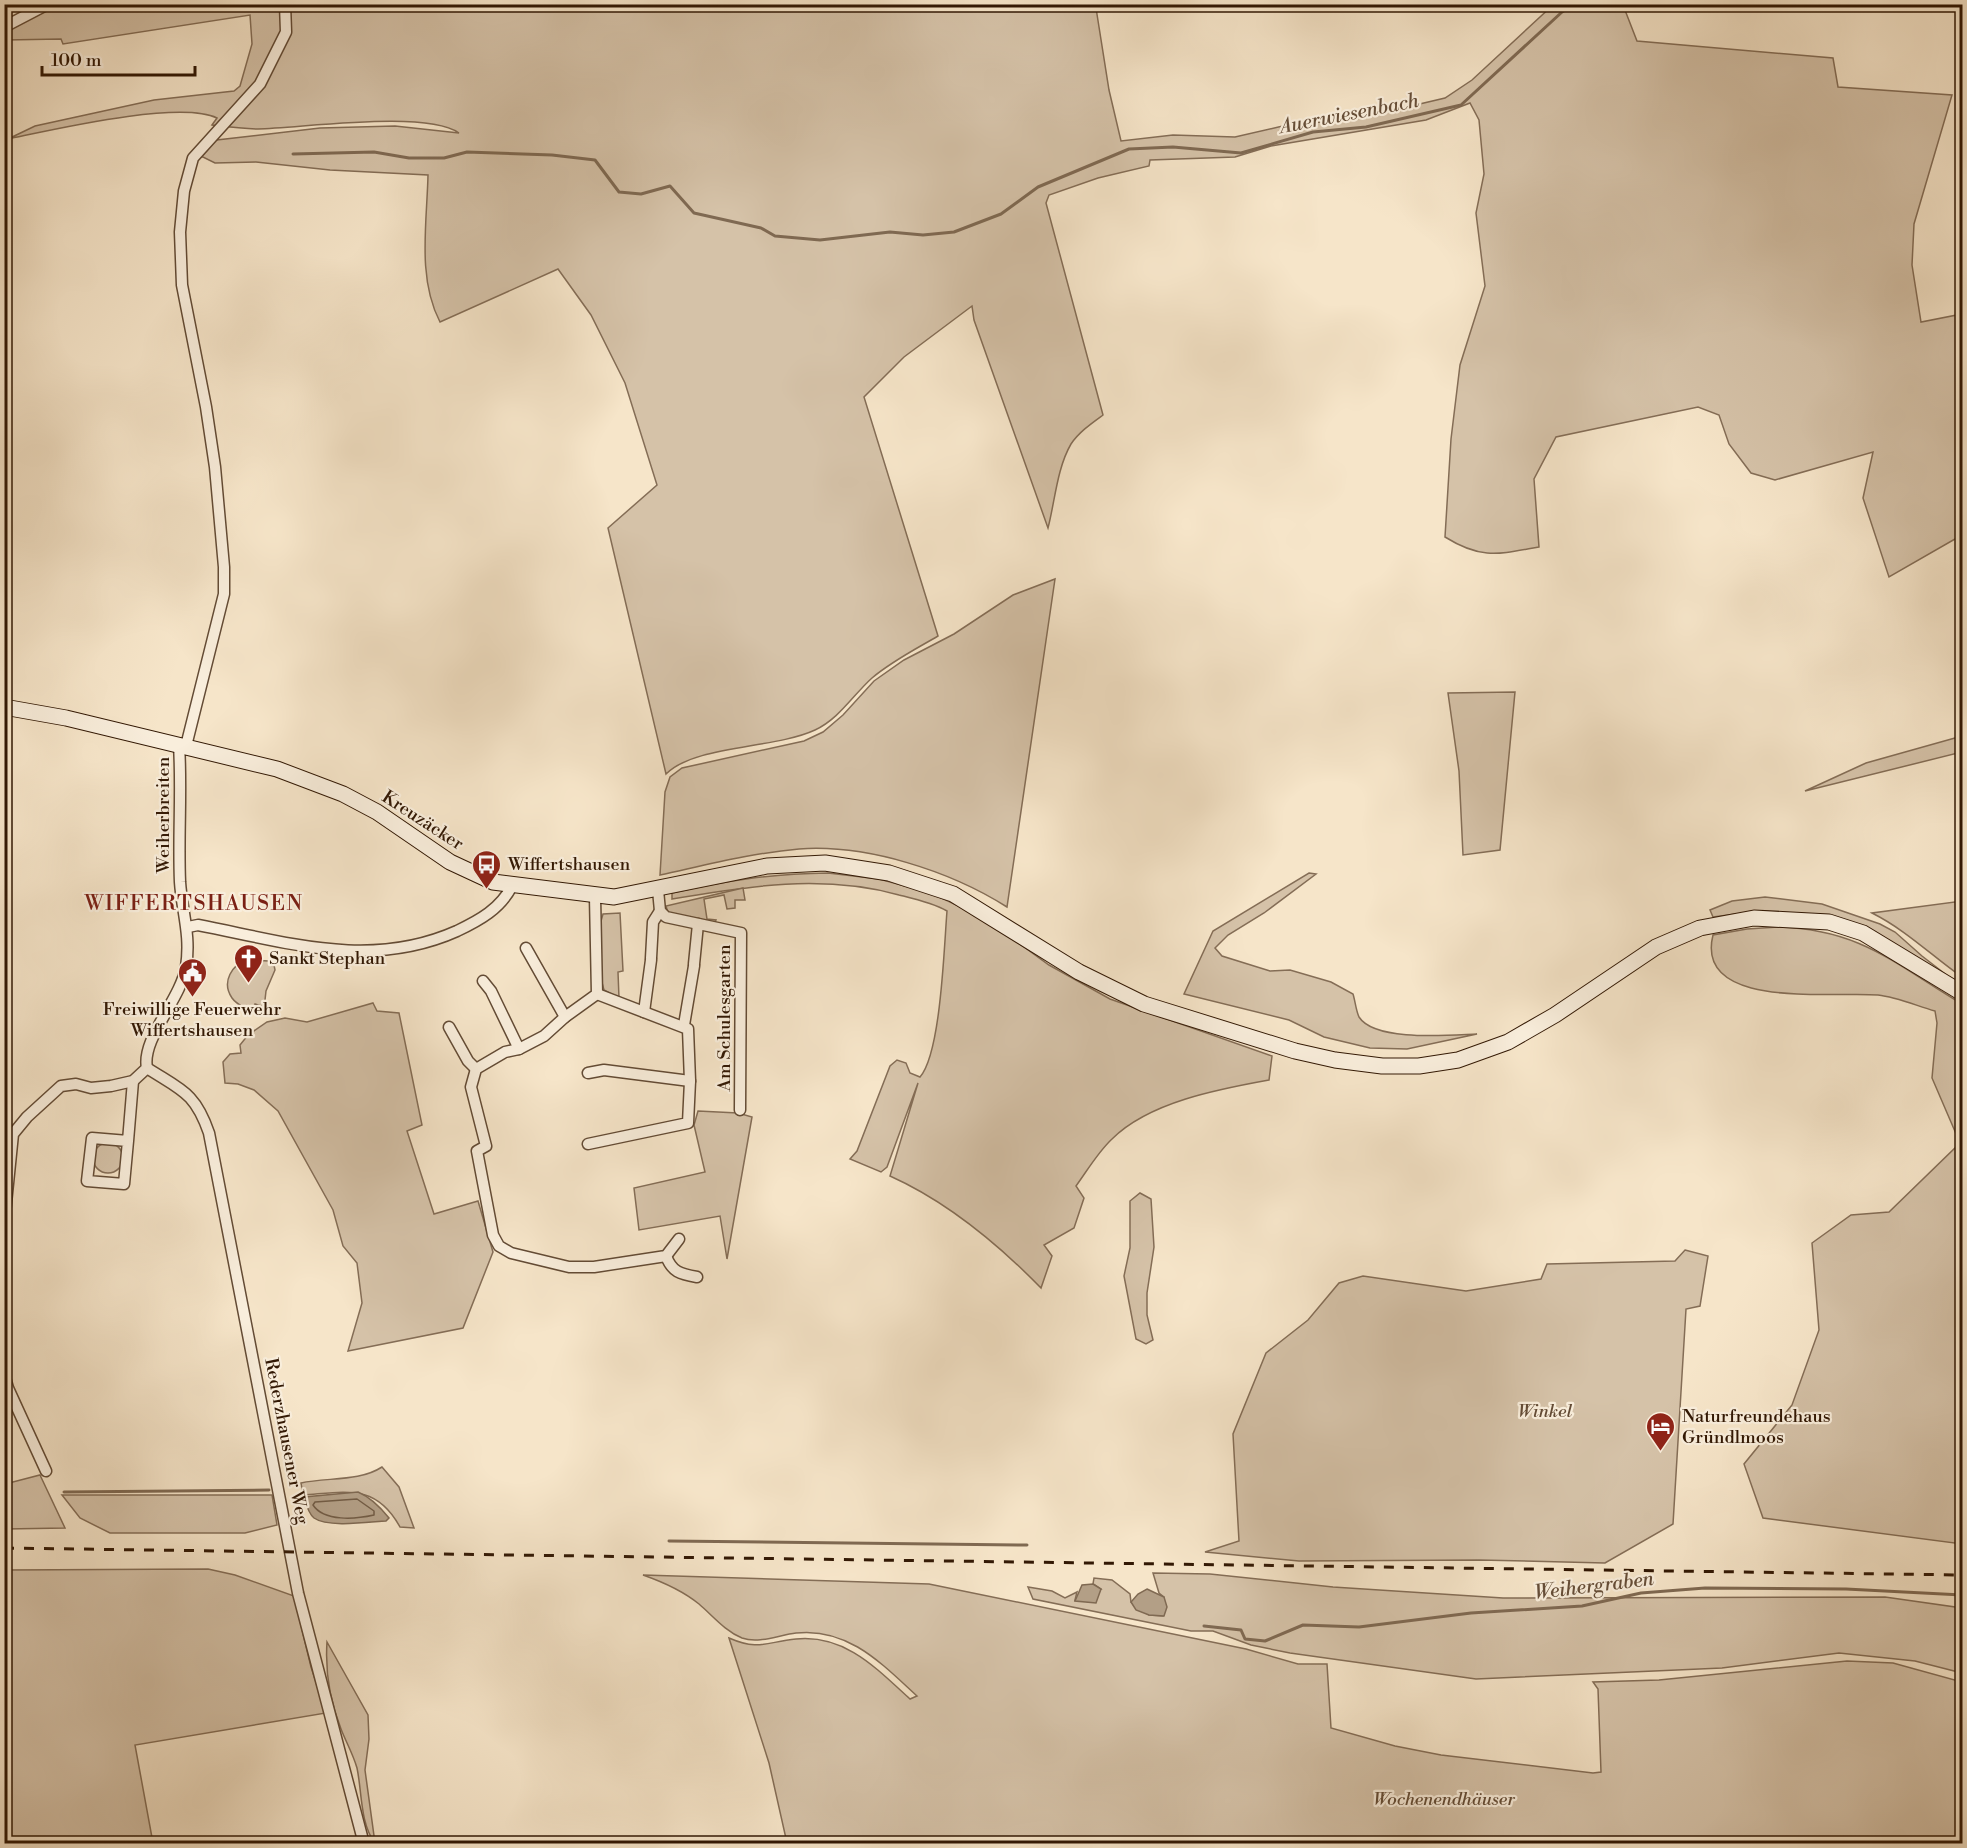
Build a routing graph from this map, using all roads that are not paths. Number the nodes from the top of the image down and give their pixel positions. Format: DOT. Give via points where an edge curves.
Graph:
graph roads {
  1 [pos="48,4"];
  2 [pos="285,4"];
  3 [pos="4,27"];
  4 [pos="4,707"];
  5 [pos="183,746"];
  6 [pos="512,886"];
  7 [pos="658,890"];
  8 [pos="595,897"];
  9 [pos="660,911"];
  10 [pos="698,924"];
  11 [pos="188,927"];
  12 [pos="526,948"];
  13 [pos="483,981"];
  14 [pos="1962,993"];
  15 [pos="597,994"];
  16 [pos="644,1012"];
  17 [pos="565,1017"];
  18 [pos="684,1025"];
  19 [pos="449,1027"];
  20 [pos="519,1049"];
  21 [pos="147,1068"];
  22 [pos="476,1069"];
  23 [pos="588,1073"];
  24 [pos="134,1081"];
  25 [pos="690,1081"];
  26 [pos="740,1110"];
  27 [pos="128,1141"];
  28 [pos="588,1144"];
  29 [pos="679,1239"];
  30 [pos="666,1256"];
  31 [pos="697,1277"];
  32 [pos="4,1319"];
  33 [pos="4,1374"];
  34 [pos="46,1471"];
  35 [pos="364,1844"];
  1 -- 3 [label="street"];
  2 -- 5 [label="street" via="286,32 260,84 193,158 184,191 180,232 182,285 206,407 224,594"];
  4 -- 5 [label="street, Kreuzäcker"];
  5 -- 6 [label="street, Kreuzäcker" via="277,769 343,794 377,812 450,862 493,882"];
  5 -- 11 [label="street, Weiherbreiten" via="180,883"];
  6 -- 8 [label="street, Kreuzäcker"];
  6 -- 11 [label="street" via="499,906 468,926 414,947 342,952 198,925"];
  7 -- 8 [label="street, Kreuzäcker"];
  7 -- 9 [label="street"];
  7 -- 14 [label="street, Kreuzäcker" via="766,866 809,863 850,866 907,878 953,894 1079,972 1144,1004 1295,1051 1382,1066 1458,1060 1508,1042 1656,947 1700,928 1732,920 1829,922 1871,938"];
  8 -- 15 [label="street"];
  9 -- 10 [label="street, Am Schulesgarten" via="676,921"];
  9 -- 16 [label="street" via="653,922"];
  10 -- 18 [label="street, Am Schulesgarten"];
  10 -- 26 [label="street, Am Schulesgarten" via="741,933"];
  11 -- 21 [label="street, Weiherbreiten" via="183,979 149,1048"];
  12 -- 17 [label="street"];
  13 -- 20 [label="street"];
  15 -- 16 [label="street"];
  15 -- 17 [label="street"];
  16 -- 18 [label="street"];
  17 -- 20 [label="street" via="544,1036"];
  18 -- 25 [label="street" via="690,1034"];
  19 -- 22 [label="street"];
  20 -- 22 [label="street" via="505,1052"];
  21 -- 24 [label="street"];
  21 -- 35 [label="street, Rederzhausener Weg" via="199,1105 209,1133 298,1593"];
  22 -- 30 [label="street" via="471,1087 486,1146 477,1151 493,1235 499,1246 569,1267"];
  23 -- 25 [label="street" via="604,1071"];
  24 -- 27 [label="street"];
  24 -- 32 [label="street" via="91,1088 62,1086 13,1134 5,1213"];
  25 -- 28 [label="street" via="688,1123"];
  27 -- 27 [label="street" via="124,1185 87,1181 92,1137"];
  29 -- 30 [label="street"];
  30 -- 31 [label="street" via="670,1268"];
  33 -- 34 [label="street"];
}
